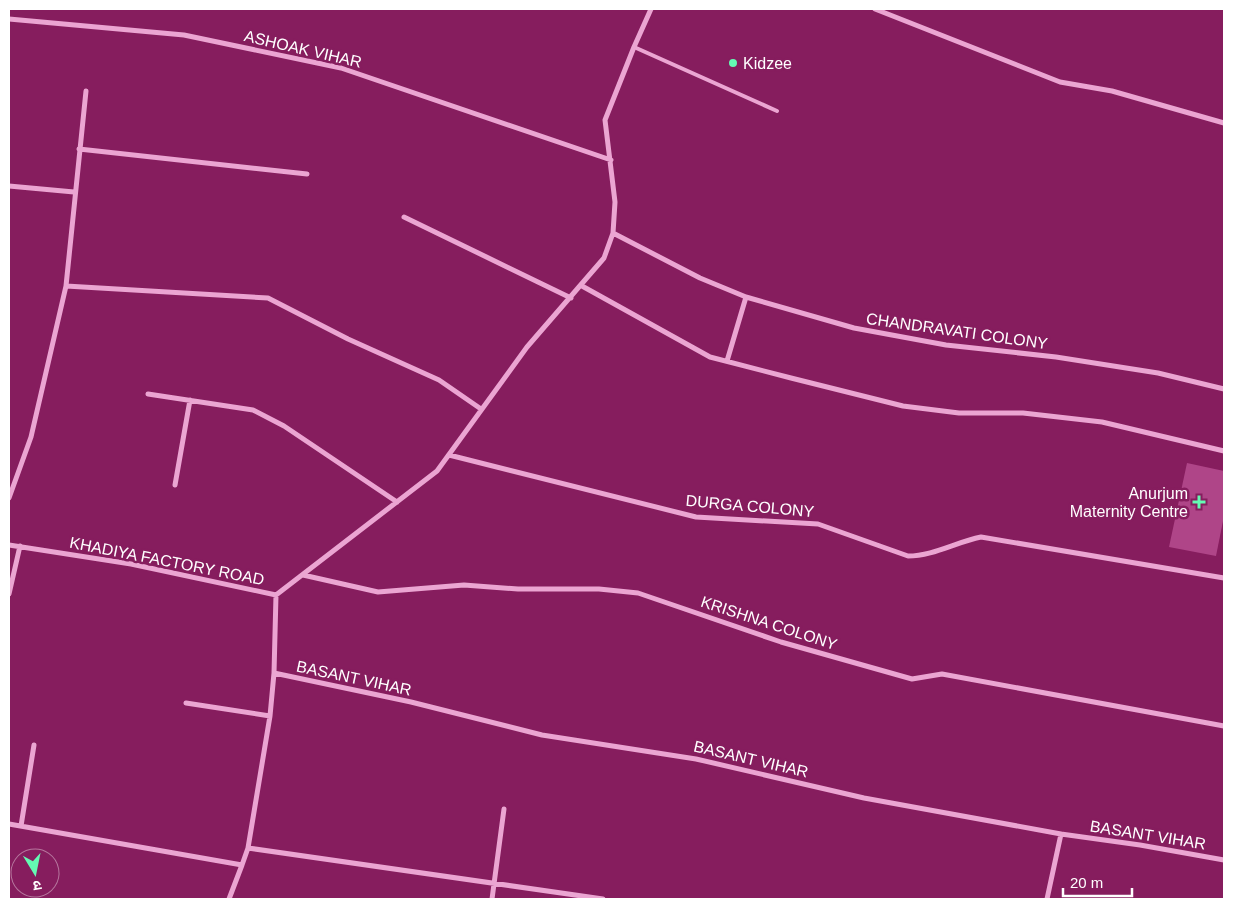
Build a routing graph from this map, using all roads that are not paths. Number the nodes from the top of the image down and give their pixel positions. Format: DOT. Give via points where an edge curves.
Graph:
graph roads {
  1 [pos="651,9"];
  2 [pos="875,9"];
  3 [pos="9,19"];
  4 [pos="634,47"];
  5 [pos="86,92"];
  6 [pos="777,111"];
  7 [pos="1224,122"];
  8 [pos="79,149"];
  9 [pos="610,160"];
  10 [pos="307,174"];
  11 [pos="9,186"];
  12 [pos="74,192"];
  13 [pos="404,217"];
  14 [pos="613,233"];
  15 [pos="66,286"];
  16 [pos="582,286"];
  17 [pos="746,297"];
  18 [pos="571,298"];
  19 [pos="727,361"];
  20 [pos="1224,389"];
  21 [pos="148,394"];
  22 [pos="190,400"];
  23 [pos="480,409"];
  24 [pos="1224,451"];
  25 [pos="449,455"];
  26 [pos="176,485"];
  27 [pos="9,498"];
  28 [pos="397,502"];
  29 [pos="9,545"];
  30 [pos="20,546"];
  31 [pos="303,575"];
  32 [pos="1224,578"];
  33 [pos="9,594"];
  34 [pos="276,595"];
  35 [pos="274,673"];
  36 [pos="186,703"];
  37 [pos="270,716"];
  38 [pos="1224,726"];
  39 [pos="34,745"];
  40 [pos="504,809"];
  41 [pos="9,824"];
  42 [pos="21,826"];
  43 [pos="1061,834"];
  44 [pos="248,848"];
  45 [pos="1224,860"];
  46 [pos="242,865"];
  47 [pos="494,884"];
  48 [pos="229,899"];
  49 [pos="492,899"];
  50 [pos="603,899"];
  51 [pos="1048,899"];
  1 -- 4 [label="street, KHADIYA FACTORY ROAD"];
  2 -- 7 [label="street" via="1060,82 1112,91"];
  3 -- 9 [label="street, ASHOAK VIHAR" via="184,35 341,68"];
  4 -- 6 [label="lane"];
  4 -- 9 [label="street, KHADIYA FACTORY ROAD" via="605,120"];
  5 -- 8 [label="street"];
  8 -- 10 [label="street"];
  8 -- 12 [label="street"];
  9 -- 14 [label="street, KHADIYA FACTORY ROAD" via="615,202"];
  11 -- 12 [label="street"];
  12 -- 15 [label="street"];
  13 -- 18 [label="street"];
  14 -- 16 [label="street, KHADIYA FACTORY ROAD" via="604,258"];
  14 -- 17 [label="street, CHANDRAVATI COLONY" via="700,278"];
  15 -- 23 [label="street" via="268,298 439,380"];
  15 -- 27 [label="street" via="31,437"];
  16 -- 18 [label="street, KHADIYA FACTORY ROAD"];
  16 -- 19 [label="street" via="710,357"];
  17 -- 19 [label="street"];
  17 -- 20 [label="street, CHANDRAVATI COLONY" via="854,328 946,345 1056,357 1158,373"];
  18 -- 23 [label="street, KHADIYA FACTORY ROAD" via="527,347"];
  19 -- 24 [label="street" via="903,406 959,413 1023,413 1102,422"];
  21 -- 22 [label="street"];
  22 -- 26 [label="street"];
  22 -- 28 [label="street" via="253,410 284,426"];
  23 -- 25 [label="street, KHADIYA FACTORY ROAD"];
  25 -- 28 [label="street, KHADIYA FACTORY ROAD" via="437,471"];
  25 -- 32 [label="street, DURGA COLONY" via="696,517 818,524 908,556 922,556 981,536"];
  28 -- 31 [label="street, KHADIYA FACTORY ROAD"];
  29 -- 30 [label="street, KHADIYA FACTORY ROAD"];
  30 -- 33 [label="street"];
  30 -- 34 [label="street, KHADIYA FACTORY ROAD" via="131,564"];
  31 -- 34 [label="street, KHADIYA FACTORY ROAD"];
  31 -- 38 [label="street, KRISHNA COLONY" via="378,592 464,585 638,593 781,642 912,679 942,674"];
  34 -- 35 [label="street"];
  35 -- 37 [label="street"];
  35 -- 43 [label="street, BASANT VIHAR" via="411,702 542,735 696,759 864,798"];
  36 -- 37 [label="street"];
  37 -- 44 [label="street"];
  39 -- 42 [label="street"];
  40 -- 47 [label="street"];
  41 -- 42 [label="street"];
  42 -- 46 [label="street"];
  43 -- 45 [label="street, BASANT VIHAR"];
  43 -- 51 [label="street"];
  44 -- 46 [label="street"];
  44 -- 47 [label="street"];
  46 -- 48 [label="street"];
  47 -- 49 [label="street"];
  47 -- 50 [label="street"];
}
